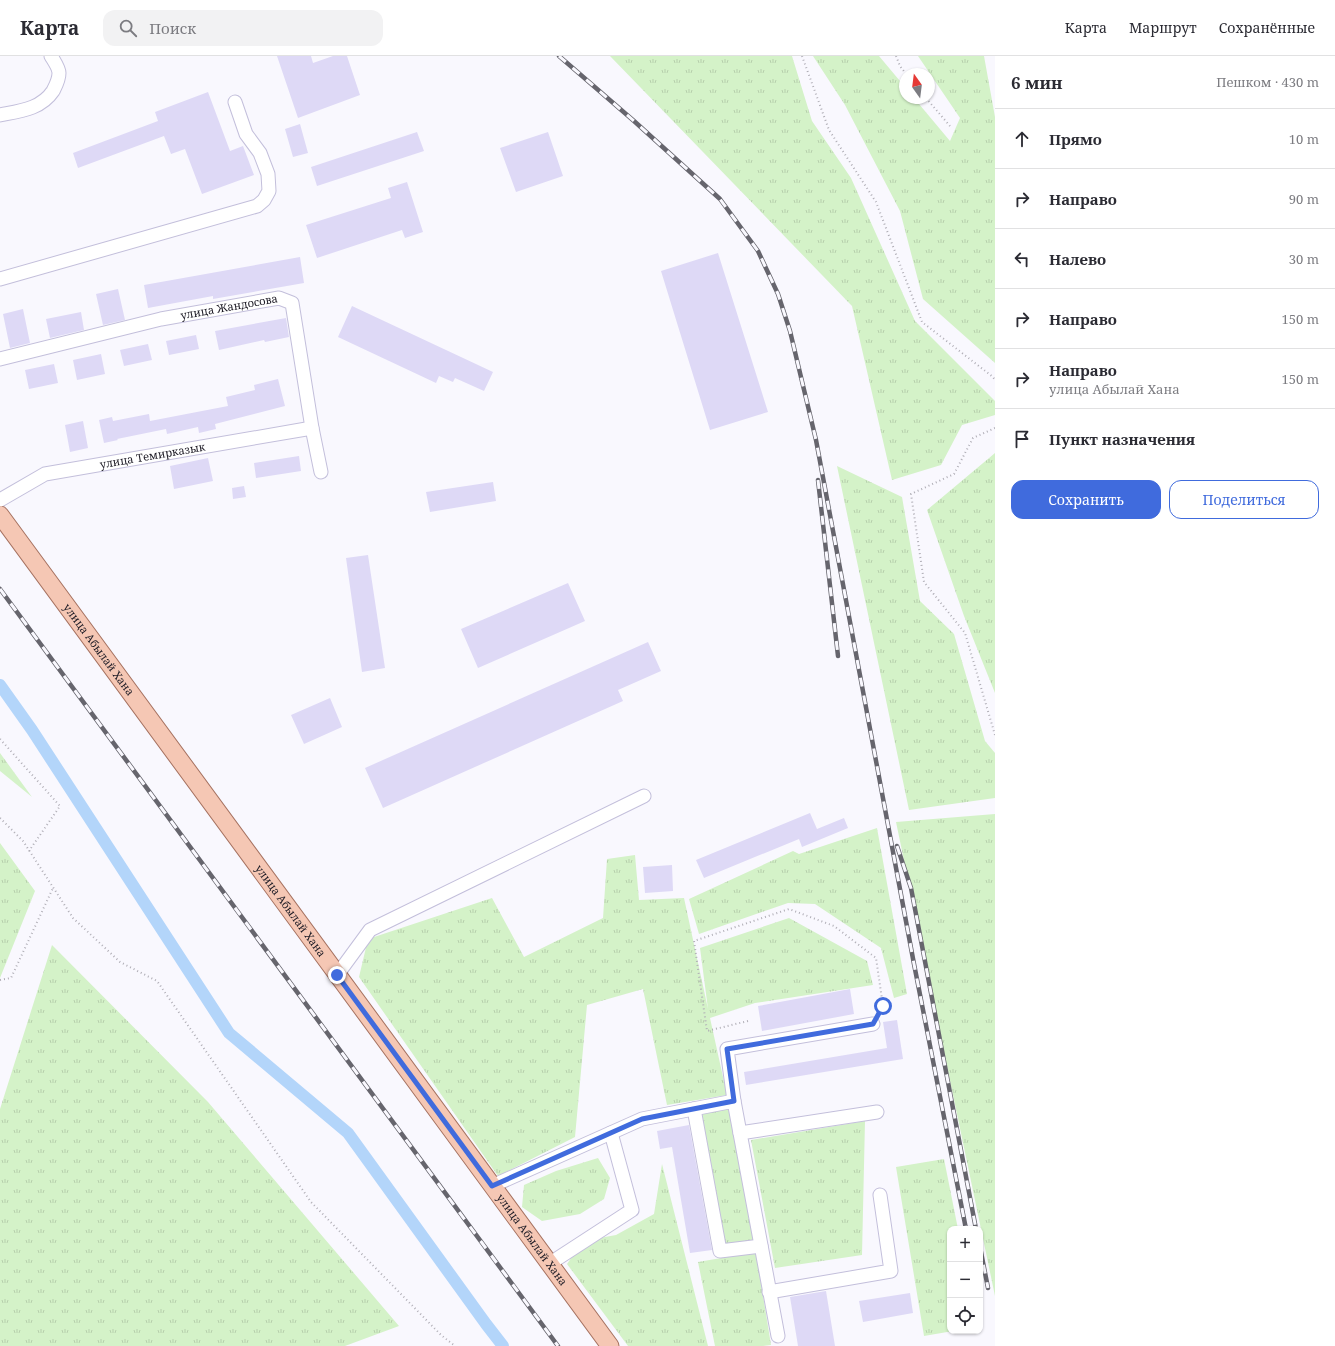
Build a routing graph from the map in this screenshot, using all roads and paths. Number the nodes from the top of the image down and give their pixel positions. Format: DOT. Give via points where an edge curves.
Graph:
graph roads {
  1 [pos="51,56"];
  2 [pos="802,56"];
  3 [pos="896,56"];
  4 [pos="902,68"];
  5 [pos="235,102"];
  6 [pos="931,104"];
  7 [pos="0,114"];
  8 [pos="950,126"];
  9 [pos="0,279"];
  10 [pos="0,359"];
  11 [pos="995,380"];
  12 [pos="312,428"];
  13 [pos="995,428"];
  14 [pos="321,472"];
  15 [pos="0,500"];
  16 [pos="0,515"];
  17 [pos="995,735"];
  18 [pos="0,738"];
  19 [pos="644,796"];
  20 [pos="0,818"];
  21 [pos="29,851"];
  22 [pos="53,888"];
  23 [pos="337,975"];
  24 [pos="0,980"];
  25 [pos="748,1021"];
  26 [pos="873,1024"];
  27 [pos="734,1101"];
  28 [pos="694,1109"];
  29 [pos="877,1112"];
  30 [pos="611,1133"];
  31 [pos="740,1133"];
  32 [pos="492,1186"];
  33 [pos="880,1195"];
  34 [pos="761,1246"];
  35 [pos="549,1264"];
  36 [pos="769,1292"];
  37 [pos="778,1336"];
  38 [pos="455,1346"];
  39 [pos="610,1346"];
  1 -- 7 [label="street" via="59,72 58,83 51,93 42,103 26,110"];
  2 -- 11 [label="path" via="829,130 876,202 922,322"];
  3 -- 4 [label="path"];
  5 -- 9 [label="street" via="246,134 260,153 268,174 269,191 257,206"];
  6 -- 8 [label="path"];
  10 -- 12 [label="street, улица Жандосова" via="161,319 279,298 292,303"];
  12 -- 14 [label="street, улица Жандосова"];
  12 -- 15 [label="street, улица Темирказык" via="45,474"];
  13 -- 17 [label="path" via="973,438 954,474 911,494 924,582 965,633"];
  16 -- 23 [label="main road, улица Абылай Хана"];
  18 -- 21 [label="path" via="60,806"];
  19 -- 23 [label="street" via="370,930"];
  20 -- 21 [label="path" via="23,841"];
  21 -- 22 [label="path"];
  22 -- 24 [label="path" via="12,978"];
  22 -- 38 [label="path" via="73,918 120,962 157,981 311,1202 441,1335"];
  23 -- 32 [label="main road, улица Абылай Хана"];
  25 -- 26 [label="path" via="707,1031 694,941 789,909 834,926 876,958 883,1006"];
  26 -- 27 [label="street" via="727,1049"];
  27 -- 28 [label="street"];
  27 -- 31 [label="street"];
  28 -- 30 [label="street" via="642,1119"];
  28 -- 34 [label="street" via="720,1251"];
  29 -- 31 [label="street"];
  30 -- 32 [label="street"];
  30 -- 35 [label="street" via="632,1210"];
  31 -- 34 [label="street"];
  32 -- 35 [label="main road, улица Абылай Хана"];
  33 -- 36 [label="street" via="891,1271"];
  34 -- 36 [label="street"];
  35 -- 39 [label="main road, улица Абылай Хана"];
  36 -- 37 [label="street"];
}
